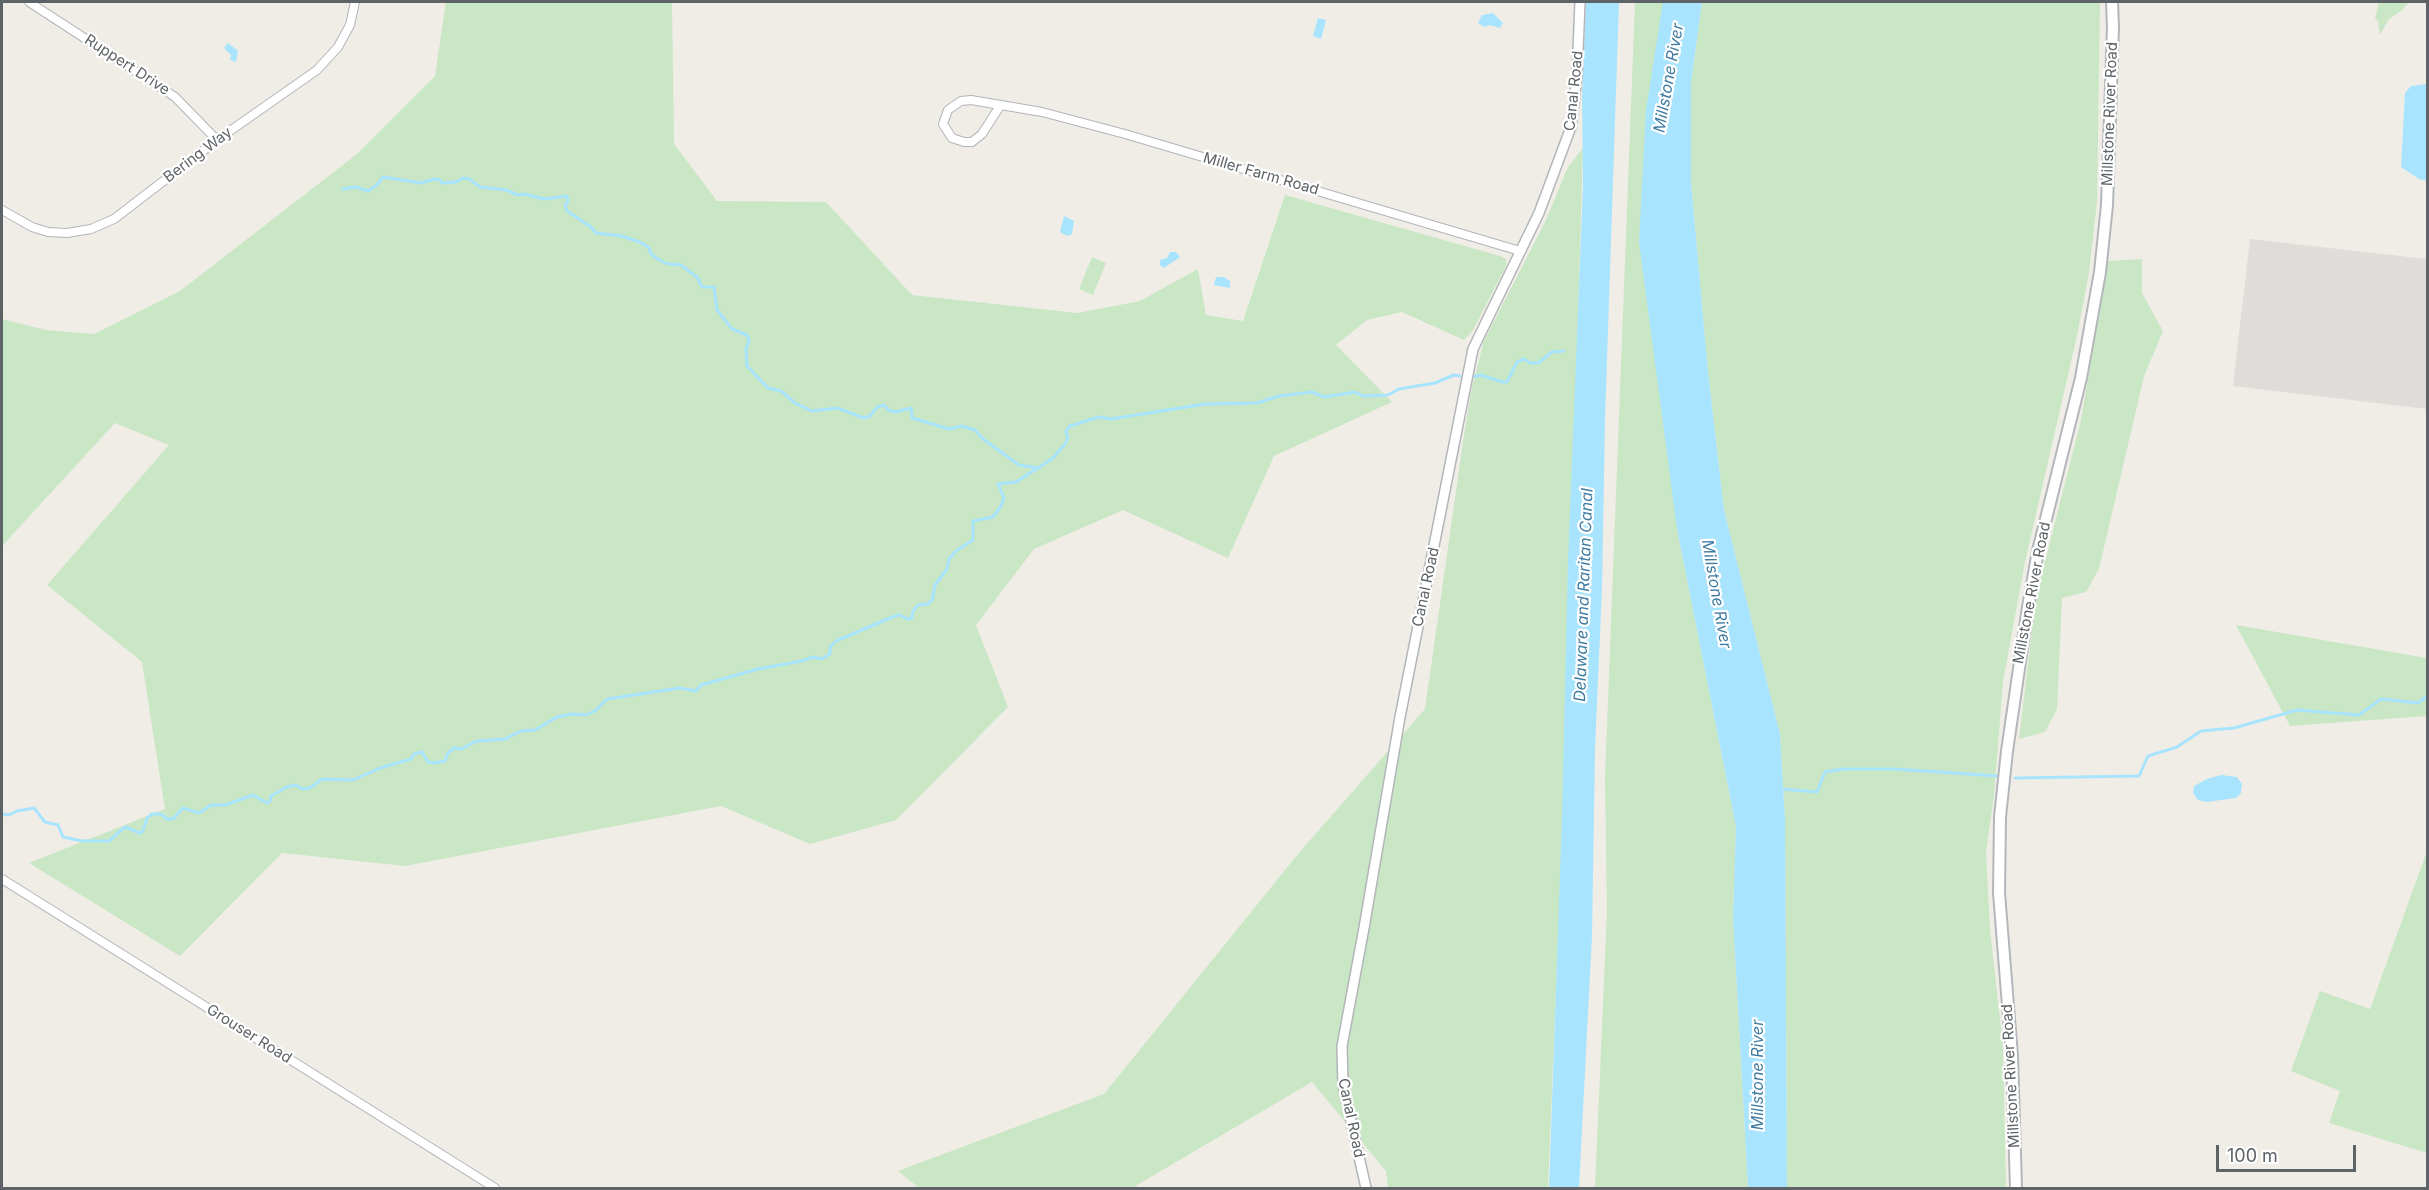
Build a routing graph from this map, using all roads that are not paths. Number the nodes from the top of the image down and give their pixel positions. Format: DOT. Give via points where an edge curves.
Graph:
graph roads {
  1 [pos="29,2"];
  2 [pos="355,2"];
  3 [pos="1580,2"];
  4 [pos="2112,2"];
  5 [pos="1000,106"];
  6 [pos="217,140"];
  7 [pos="2,210"];
  8 [pos="1520,251"];
  9 [pos="2,879"];
  10 [pos="495,1188"];
  11 [pos="1366,1188"];
  12 [pos="2016,1188"];
  1 -- 6 [label="street, Ruppert Drive" via="175,97"];
  2 -- 6 [label="street, Bering Way" via="350,25 328,59"];
  3 -- 8 [label="street, Canal Road" via="1571,128"];
  4 -- 12 [label="main road, Millstone River Road" via="2108,205 2100,272 2081,378 2032,584 2000,817 1998,882 2013,1056"];
  5 -- 5 [label="street, Miller Farm Road" via="972,142 952,138 943,124 948,110 961,101"];
  5 -- 8 [label="street, Miller Farm Road" via="1077,121"];
  6 -- 7 [label="street, Bering Way" via="114,219 91,229 48,232"];
  8 -- 11 [label="street, Canal Road" via="1478,334 1469,361 1344,1030 1343,1085"];
  9 -- 10 [label="street, Grouser Road"];
}
